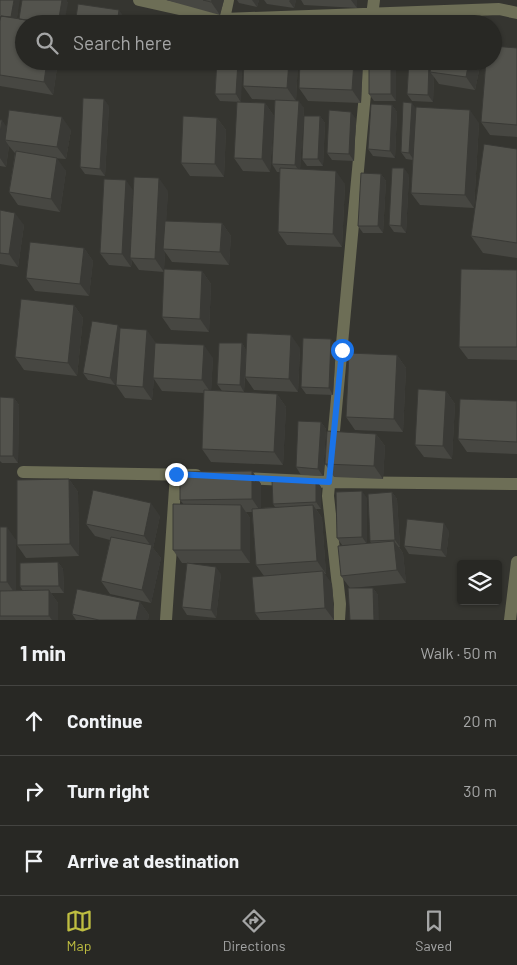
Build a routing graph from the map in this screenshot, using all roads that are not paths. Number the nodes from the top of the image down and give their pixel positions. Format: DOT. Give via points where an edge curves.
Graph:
graph roads {
  1 [pos="139,0"];
  2 [pos="228,0"];
  3 [pos="374,0"];
  4 [pos="517,13"];
  5 [pos="206,15"];
  6 [pos="225,15"];
  7 [pos="372,15"];
  8 [pos="428,15"];
  9 [pos="367,70"];
  10 [pos="24,472"];
  11 [pos="176,474"];
  12 [pos="205,476"];
  13 [pos="224,477"];
  14 [pos="329,482"];
  15 [pos="517,484"];
  16 [pos="517,562"];
  17 [pos="166,620"];
  18 [pos="339,620"];
  19 [pos="510,620"];
  1 -- 5 [label="street"];
  2 -- 6 [label="street"];
  3 -- 7 [label="street"];
  4 -- 8 [label="street" via="499,10"];
  9 -- 14 [label="street"];
  10 -- 11 [label="street"];
  11 -- 12 [label="street"];
  11 -- 17 [label="street"];
  13 -- 14 [label="street"];
  14 -- 15 [label="street"];
  14 -- 18 [label="street"];
  16 -- 19 [label="street"];
}
